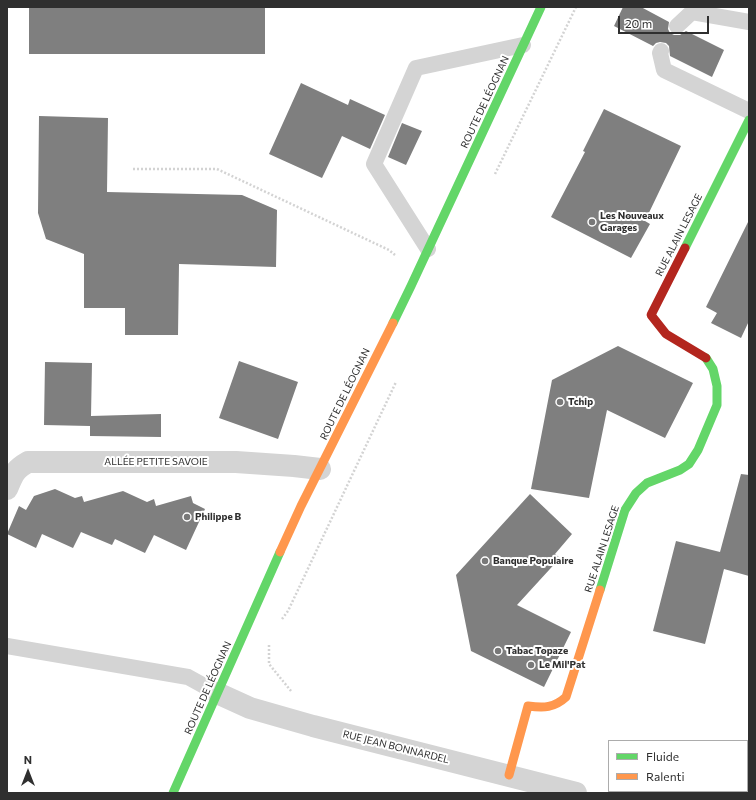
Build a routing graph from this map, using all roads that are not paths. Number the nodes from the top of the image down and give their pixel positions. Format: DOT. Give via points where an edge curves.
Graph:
graph roads {
  1 [pos="541,7"];
  2 [pos="749,22"];
  3 [pos="677,26"];
  4 [pos="523,45"];
  5 [pos="661,51"];
  6 [pos="749,111"];
  7 [pos="749,120"];
  8 [pos="428,249"];
  9 [pos="320,469"];
  10 [pos="7,489"];
  11 [pos="7,646"];
  12 [pos="218,693"];
  13 [pos="509,775"];
  14 [pos="173,793"];
  15 [pos="576,793"];
  1 -- 4 [label="main road, ROUTE DE LÉOGNAN"];
  2 -- 3 [label="lane" via="692,12"];
  4 -- 8 [label="main road, ROUTE DE LÉOGNAN"];
  4 -- 8 [label="lane" via="416,68 374,164"];
  5 -- 6 [label="lane" via="664,70"];
  7 -- 13 [label="main road, RUE ALAIN LESAGE" via="651,315 666,334 706,358 713,369 717,386 717,405 712,420 689,464 647,483 636,493 625,510 566,697 558,705 545,708 528,706"];
  8 -- 9 [label="main road, ROUTE DE LÉOGNAN"];
  9 -- 10 [label="street, ALLÉE PETITE SAVOIE" via="236,462 28,462 18,468"];
  9 -- 12 [label="main road, ROUTE DE LÉOGNAN"];
  11 -- 12 [label="lane" via="188,677"];
  12 -- 13 [label="street, RUE JEAN BONNARDEL" via="250,708"];
  12 -- 14 [label="main road, ROUTE DE LÉOGNAN"];
  13 -- 15 [label="street, RUE JEAN BONNARDEL"];
}
